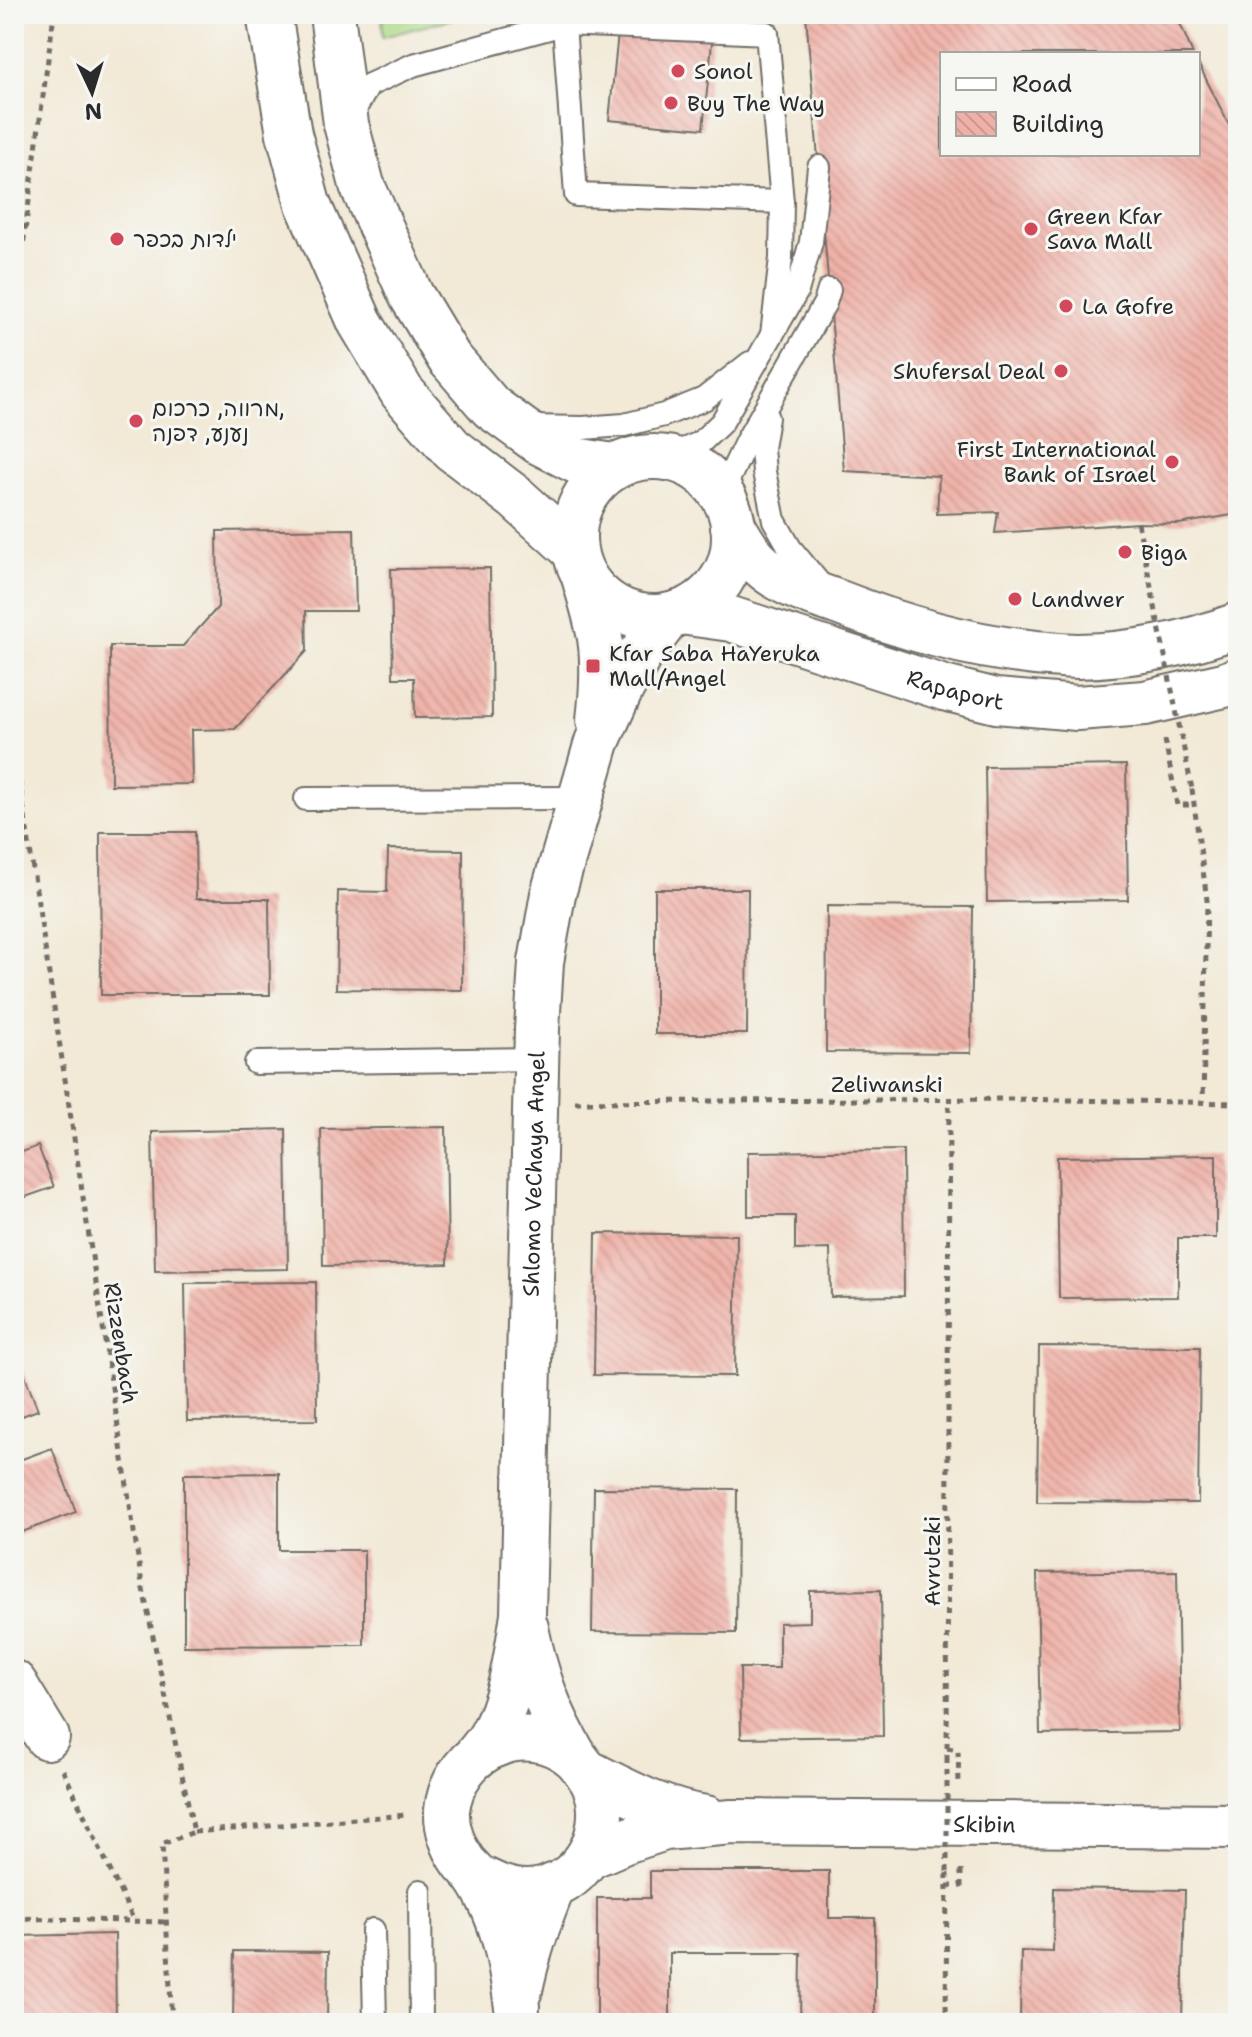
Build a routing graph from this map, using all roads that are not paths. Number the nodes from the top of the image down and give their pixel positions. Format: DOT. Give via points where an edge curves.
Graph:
graph roads {
  1 [pos="269,14"];
  2 [pos="332,14"];
  3 [pos="564,24"];
  4 [pos="346,124"];
  5 [pos="819,167"];
  6 [pos="782,202"];
  7 [pos="829,290"];
  8 [pos="766,344"];
  9 [pos="769,402"];
  10 [pos="519,427"];
  11 [pos="667,457"];
  12 [pos="614,466"];
  13 [pos="728,511"];
  14 [pos="579,564"];
  15 [pos="840,603"];
  16 [pos="676,613"];
  17 [pos="1238,625"];
  18 [pos="1238,680"];
  19 [pos="597,742"];
  20 [pos="581,798"];
  21 [pos="306,799"];
  22 [pos="256,1063"];
  23 [pos="536,1081"];
  24 [pos="523,1614"];
  25 [pos="14,1683"];
  26 [pos="47,1737"];
  27 [pos="476,1756"];
  28 [pos="581,1765"];
  29 [pos="732,1822"];
  30 [pos="1238,1826"];
  31 [pos="588,1857"];
  32 [pos="476,1876"];
  33 [pos="553,1886"];
  34 [pos="420,1891"];
  35 [pos="373,1930"];
  36 [pos="515,2015"];
  37 [pos="375,2023"];
  38 [pos="421,2023"];
  1 -- 14 [label="street" via="289,134 308,204 360,322 402,392 452,449 516,498"];
  2 -- 4 [label="street"];
  3 -- 4 [label="lane" via="413,65 369,85"];
  3 -- 6 [label="lane" via="767,33"];
  3 -- 6 [label="lane" via="576,195"];
  4 -- 10 [label="street" via="362,185 411,295 449,358 491,407"];
  5 -- 8 [label="lane" via="811,242 797,291"];
  6 -- 8 [label="lane" via="781,258"];
  7 -- 9 [label="lane"];
  8 -- 10 [label="lane" via="704,399 664,415 624,425"];
  8 -- 11 [label="lane" via="722,422 700,443"];
  9 -- 13 [label="lane" via="746,442"];
  9 -- 15 [label="lane" via="762,448 774,520 790,548"];
  10 -- 12 [label="street" via="574,460"];
  11 -- 12 [label="street" via="640,457"];
  11 -- 13 [label="street" via="708,478"];
  12 -- 14 [label="street" via="581,502 574,526"];
  13 -- 15 [label="street, Rapaport" via="761,566 793,586"];
  13 -- 16 [label="street" via="733,547 728,568 700,602"];
  14 -- 16 [label="street" via="600,596 621,610 645,616"];
  14 -- 19 [label="street, Shlomo VeChaya Angel" via="601,641"];
  15 -- 17 [label="street, Rapaport" via="941,637 1077,656 1138,652"];
  16 -- 18 [label="street, Rapaport" via="731,619 996,701 1077,708 1145,703"];
  16 -- 19 [label="street, Shlomo VeChaya Angel" via="633,667"];
  19 -- 20 [label="street, Shlomo VeChaya Angel"];
  20 -- 21 [label="lane"];
  20 -- 23 [label="street, Shlomo VeChaya Angel" via="553,894 541,962"];
  22 -- 23 [label="lane"];
  23 -- 24 [label="street, Shlomo VeChaya Angel"];
  24 -- 27 [label="street, Shlomo VeChaya Angel" via="502,1709"];
  24 -- 28 [label="street, Shlomo VeChaya Angel" via="534,1667 559,1730"];
  25 -- 26 [label="street"];
  27 -- 28 [label="street" via="488,1747 526,1738 552,1743"];
  27 -- 32 [label="street" via="453,1786 447,1812 450,1839"];
  28 -- 29 [label="street, Skibin" via="639,1798 685,1815"];
  28 -- 31 [label="street" via="593,1780 601,1806 599,1833"];
  29 -- 30 [label="street, Skibin"];
  29 -- 31 [label="street, Skibin" via="665,1828"];
  31 -- 33 [label="street"];
  32 -- 33 [label="street" via="500,1888 527,1892"];
  32 -- 36 [label="street" via="505,1938"];
  33 -- 36 [label="street" via="526,1962"];
  34 -- 38 [label="lane"];
  35 -- 37 [label="lane"];
}
